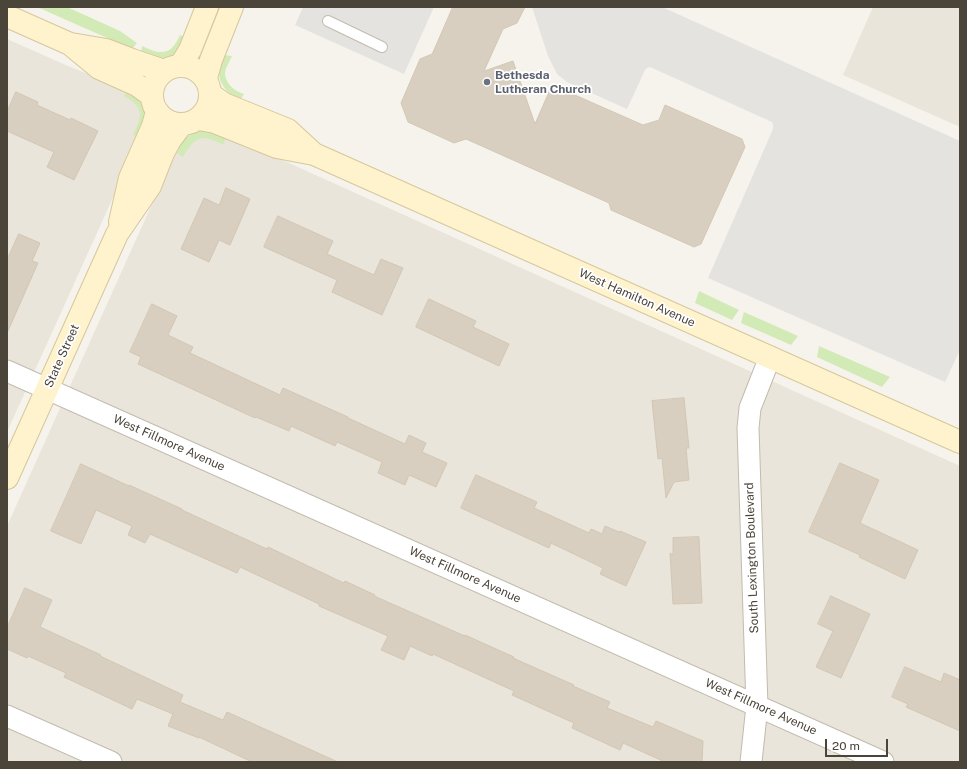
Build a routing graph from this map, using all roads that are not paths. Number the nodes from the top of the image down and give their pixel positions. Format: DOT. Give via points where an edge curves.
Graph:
graph roads {
  1 [pos="207,7"];
  2 [pos="232,7"];
  3 [pos="7,16"];
  4 [pos="328,21"];
  5 [pos="70,44"];
  6 [pos="382,47"];
  7 [pos="172,68"];
  8 [pos="208,86"];
  9 [pos="154,104"];
  10 [pos="191,121"];
  11 [pos="314,154"];
  12 [pos="117,234"];
  13 [pos="770,357"];
  14 [pos="7,371"];
  15 [pos="47,389"];
  16 [pos="960,442"];
  17 [pos="7,478"];
  18 [pos="757,706"];
  19 [pos="7,716"];
  20 [pos="111,762"];
  21 [pos="752,762"];
  22 [pos="883,762"];
  1 -- 7 [label="street" via="190,50"];
  2 -- 8 [label="street" via="211,60"];
  3 -- 5 [label="street"];
  4 -- 6 [label="lane"];
  5 -- 7 [label="street" via="106,50 137,62"];
  5 -- 9 [label="street" via="99,68 137,85"];
  7 -- 8 [label="street" via="190,68 198,71"];
  7 -- 9 [label="street" via="157,78 153,87"];
  8 -- 10 [label="street" via="209,103 206,112"];
  8 -- 11 [label="street, West Hamilton Avenue" via="224,104 288,130"];
  9 -- 10 [label="street" via="165,118 173,122"];
  9 -- 12 [label="street, State Street" via="152,126 130,178"];
  10 -- 11 [label="street, West Hamilton Avenue" via="215,122 277,147"];
  10 -- 12 [label="street, State Street" via="170,140 150,186"];
  11 -- 13 [label="street, West Hamilton Avenue"];
  12 -- 15 [label="street, State Street"];
  13 -- 16 [label="street, West Hamilton Avenue"];
  13 -- 18 [label="street, South Lexington Boulevard" via="750,408 748,428"];
  14 -- 15 [label="street, West Fillmore Avenue"];
  15 -- 17 [label="street, State Street"];
  15 -- 18 [label="street, West Fillmore Avenue"];
  18 -- 21 [label="street, South Lexington Boulevard"];
  18 -- 22 [label="street, West Fillmore Avenue"];
  19 -- 20 [label="street"];
}
